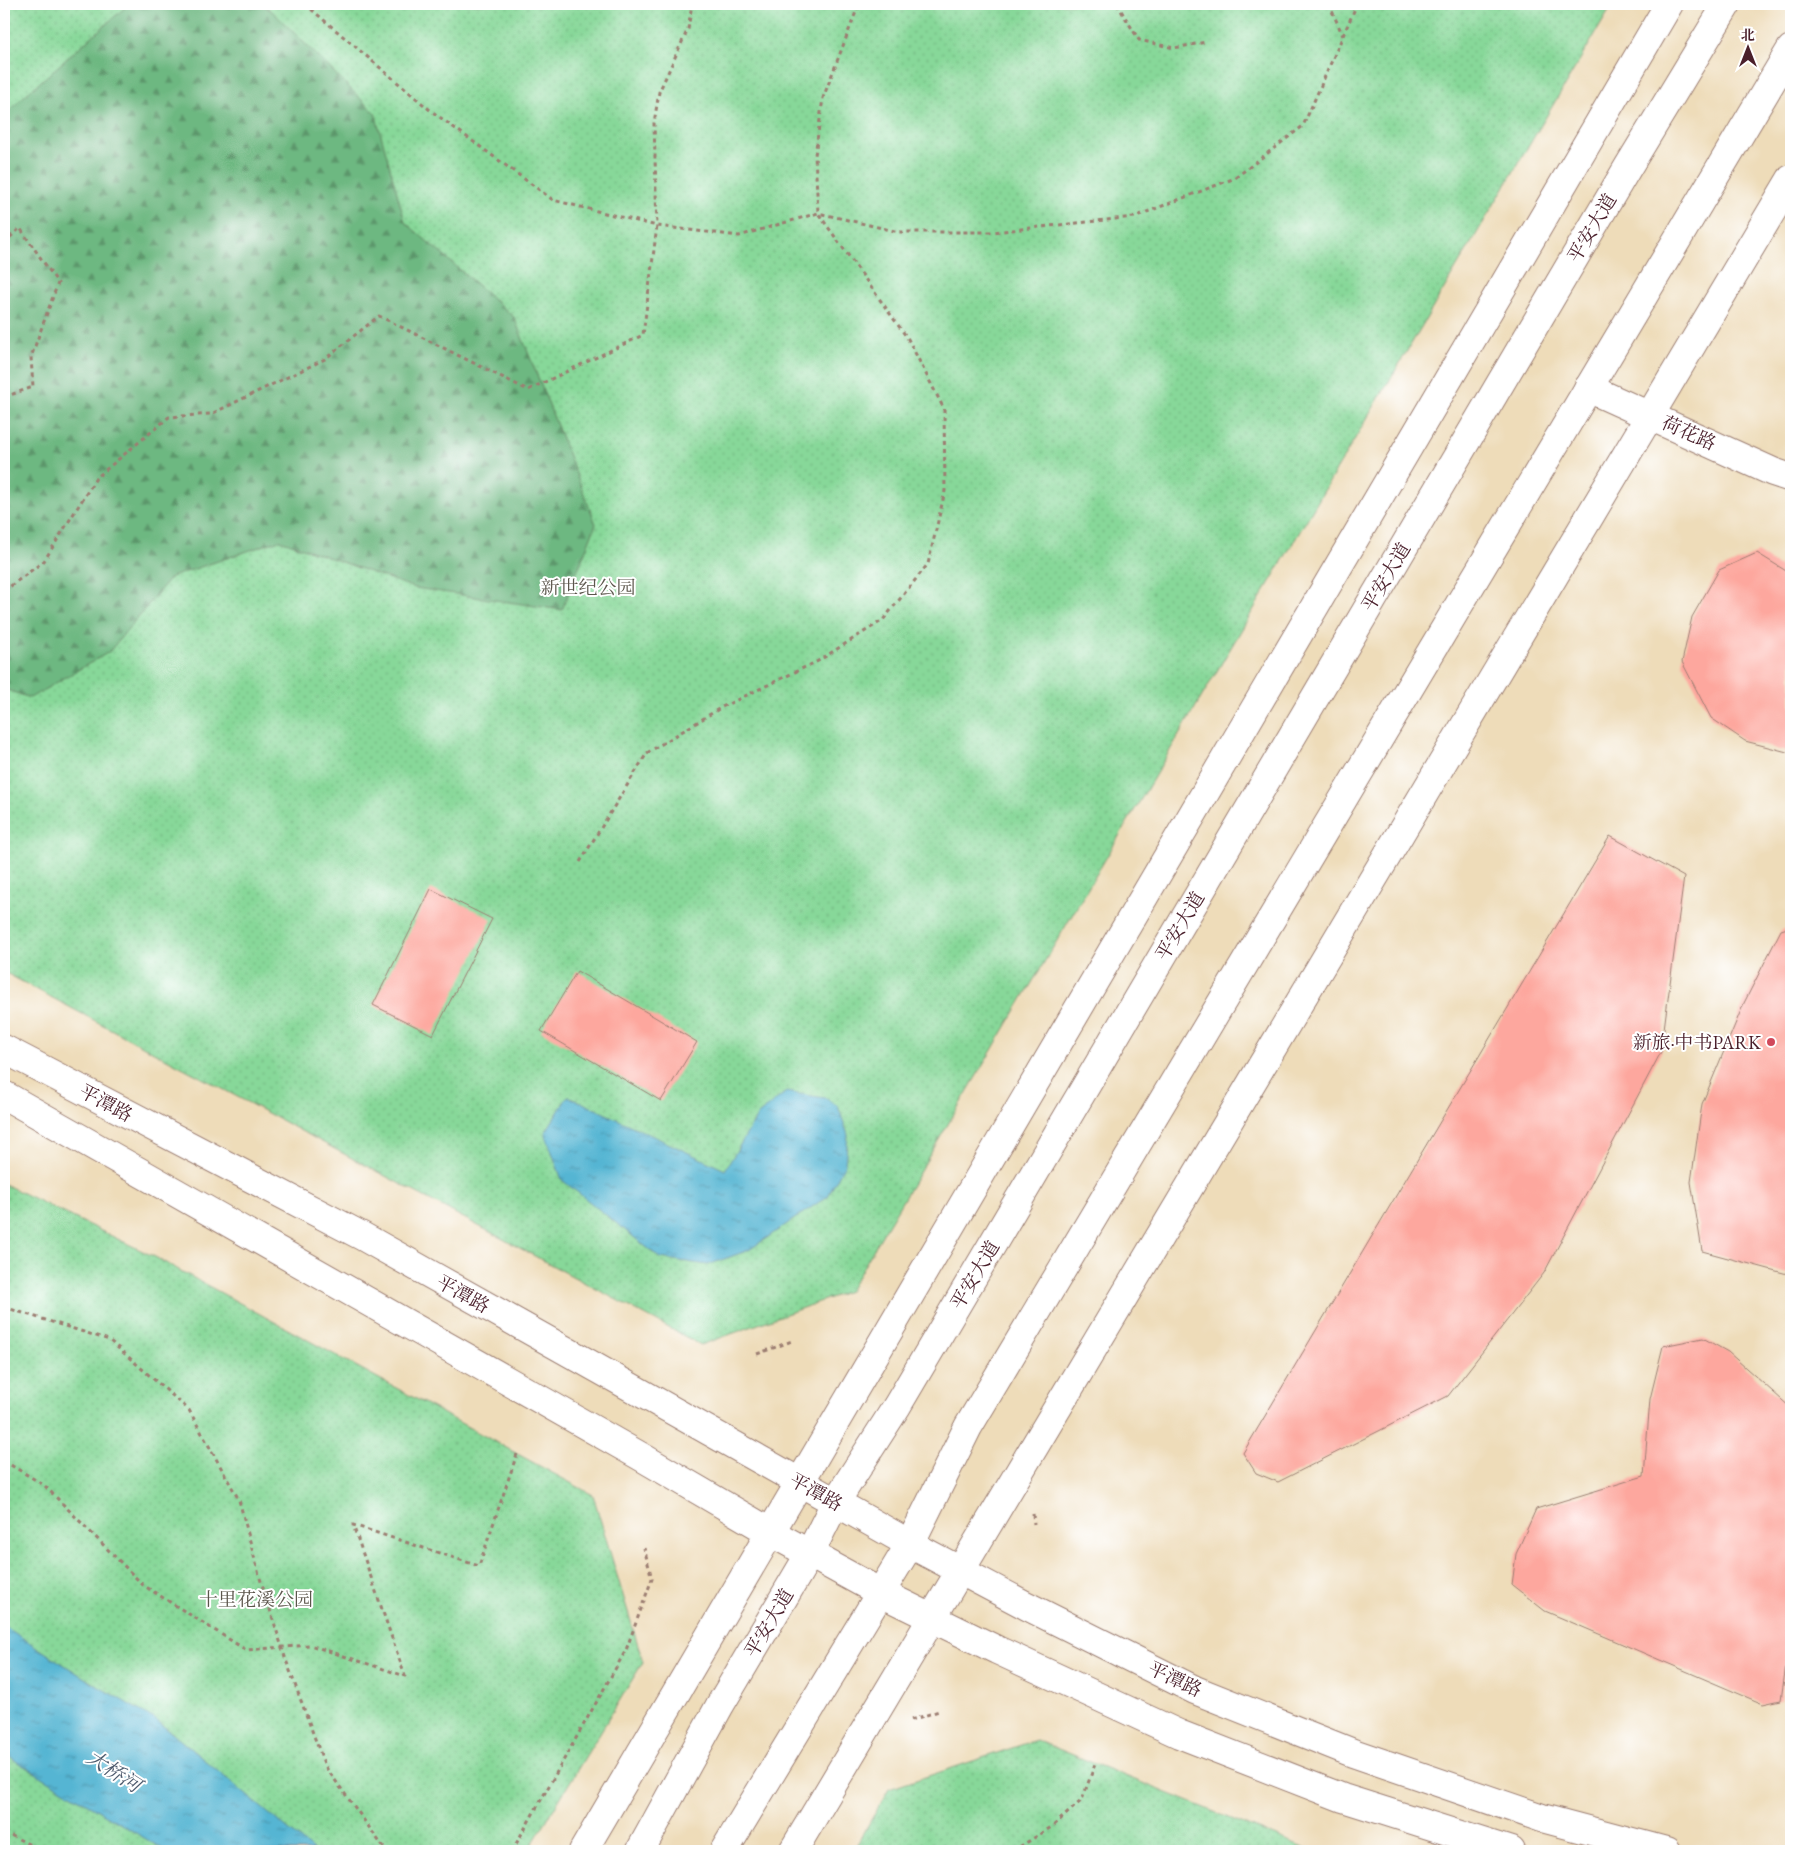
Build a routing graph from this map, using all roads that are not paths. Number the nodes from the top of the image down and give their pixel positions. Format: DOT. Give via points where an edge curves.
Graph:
graph roads {
  1 [pos="1669,4"];
  2 [pos="1727,4"];
  3 [pos="1791,49"];
  4 [pos="1791,179"];
  5 [pos="1588,388"];
  6 [pos="1650,415"];
  7 [pos="1791,478"];
  8 [pos="4,1049"];
  9 [pos="4,1095"];
  10 [pos="799,1483"];
  11 [pos="835,1503"];
  12 [pos="770,1532"];
  13 [pos="910,1544"];
  14 [pos="809,1554"];
  15 [pos="960,1571"];
  16 [pos="881,1593"];
  17 [pos="932,1618"];
  18 [pos="583,1851"];
  19 [pos="640,1851"];
  20 [pos="724,1851"];
  21 [pos="793,1851"];
  22 [pos="1511,1851"];
  23 [pos="1666,1851"];
  1 -- 10 [label="main road"];
  2 -- 11 [label="main road, 平安大道" via="897,1406"];
  3 -- 5 [label="main road"];
  4 -- 6 [label="main road"];
  5 -- 6 [label="main road, 荷花路"];
  5 -- 13 [label="main road" via="968,1427"];
  6 -- 7 [label="main road, 荷花路"];
  6 -- 15 [label="main road"];
  8 -- 10 [label="main road, 平潭路" via="362,1236"];
  9 -- 12 [label="main road"];
  10 -- 11 [label="main road, 平潭路"];
  10 -- 12 [label="main road"];
  11 -- 13 [label="main road, 平潭路"];
  11 -- 14 [label="main road, 平安大道"];
  12 -- 14 [label="main road"];
  12 -- 18 [label="main road"];
  13 -- 15 [label="main road, 平潭路"];
  13 -- 16 [label="main road"];
  14 -- 16 [label="main road"];
  14 -- 19 [label="main road, 平安大道" via="720,1705"];
  15 -- 17 [label="main road"];
  15 -- 23 [label="main road, 平潭路" via="1195,1690 1353,1753 1542,1818"];
  16 -- 17 [label="main road"];
  16 -- 20 [label="main road"];
  17 -- 21 [label="main road"];
  17 -- 22 [label="main road" via="1179,1734 1343,1798"];
}
